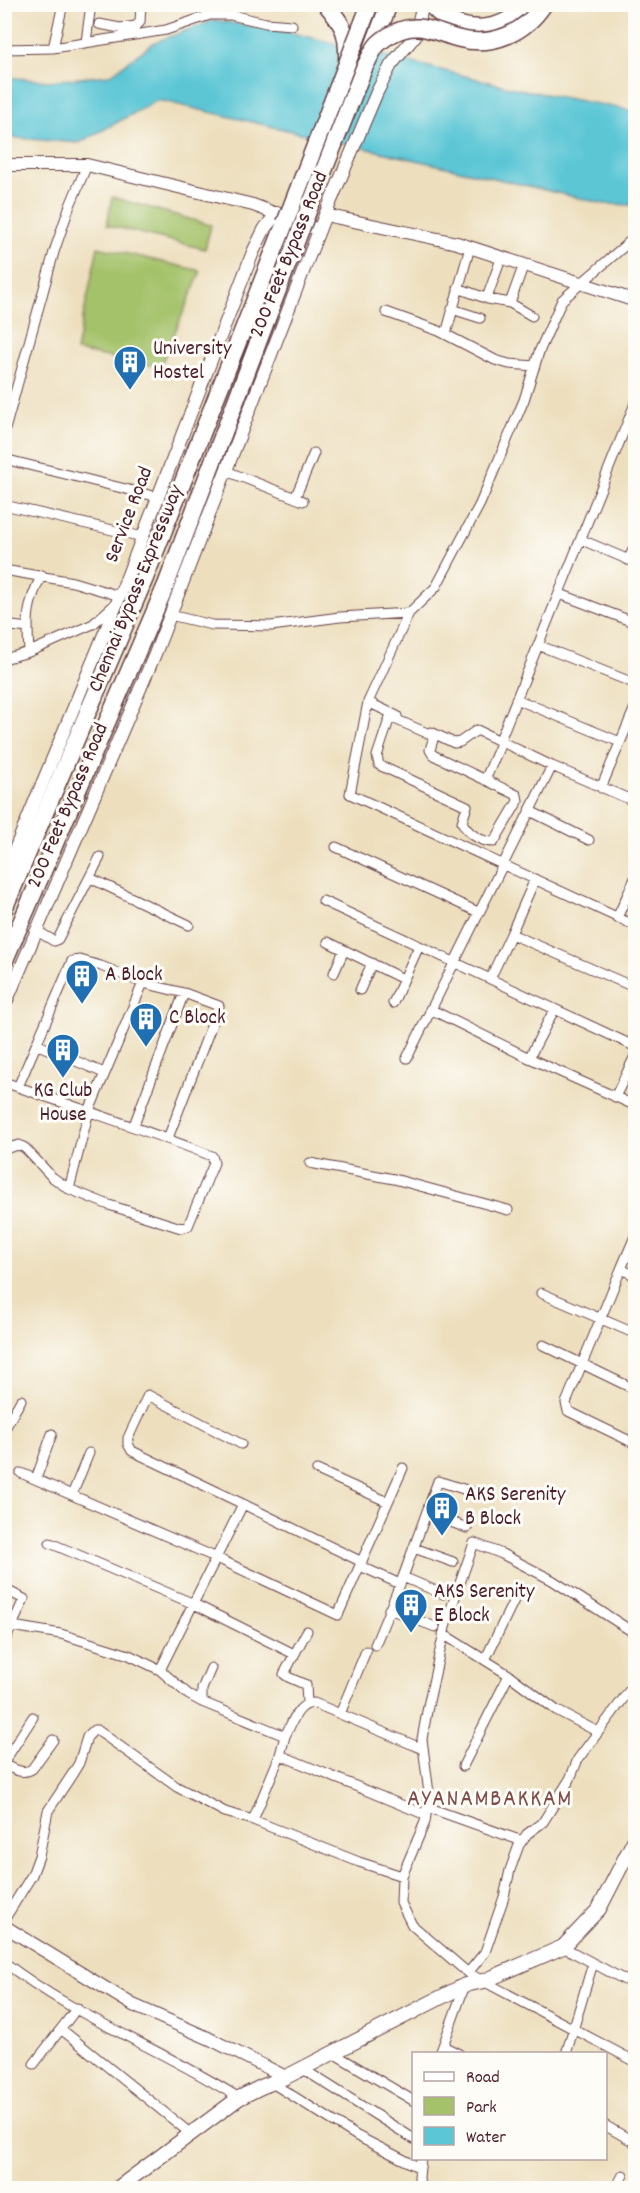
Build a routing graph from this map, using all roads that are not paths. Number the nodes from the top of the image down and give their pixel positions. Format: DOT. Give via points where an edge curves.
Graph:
graph roads {
  1 [pos="63,4"];
  2 [pos="91,4"];
  3 [pos="141,4"];
  4 [pos="326,4"];
  5 [pos="370,4"];
  6 [pos="389,4"];
  7 [pos="423,4"];
  8 [pos="430,4"];
  9 [pos="526,4"];
  10 [pos="544,4"];
  11 [pos="99,24"];
  12 [pos="292,25"];
  13 [pos="86,42"];
  14 [pos="52,48"];
  15 [pos="4,49"];
  16 [pos="347,65"];
  17 [pos="364,68"];
  18 [pos="4,165"];
  19 [pos="87,165"];
  20 [pos="325,215"];
  21 [pos="281,218"];
  22 [pos="319,230"];
  23 [pos="636,236"];
  24 [pos="470,247"];
  25 [pos="502,256"];
  26 [pos="524,264"];
  27 [pos="580,283"];
  28 [pos="458,288"];
  29 [pos="488,295"];
  30 [pos="636,301"];
  31 [pos="510,303"];
  32 [pos="452,309"];
  33 [pos="386,312"];
  34 [pos="532,316"];
  35 [pos="480,318"];
  36 [pos="446,334"];
  37 [pos="535,366"];
  38 [pos="636,401"];
  39 [pos="632,421"];
  40 [pos="4,433"];
  41 [pos="314,453"];
  42 [pos="4,459"];
  43 [pos="225,471"];
  44 [pos="158,496"];
  45 [pos="4,505"];
  46 [pos="143,537"];
  47 [pos="582,540"];
  48 [pos="636,544"];
  49 [pos="632,562"];
  50 [pos="4,570"];
  51 [pos="42,575"];
  52 [pos="560,594"];
  53 [pos="118,600"];
  54 [pos="409,613"];
  55 [pos="170,615"];
  56 [pos="636,623"];
  57 [pos="4,625"];
  58 [pos="28,628"];
  59 [pos="538,645"];
  60 [pos="29,652"];
  61 [pos="4,659"];
  62 [pos="636,684"];
  63 [pos="516,699"];
  64 [pos="368,702"];
  65 [pos="636,705"];
  66 [pos="501,740"];
  67 [pos="620,742"];
  68 [pos="552,766"];
  69 [pos="485,780"];
  70 [pos="601,788"];
  71 [pos="636,802"];
  72 [pos="530,811"];
  73 [pos="589,840"];
  74 [pos="489,842"];
  75 [pos="336,847"];
  76 [pos="483,855"];
  77 [pos="100,857"];
  78 [pos="503,865"];
  79 [pos="4,876"];
  80 [pos="636,876"];
  81 [pos="90,878"];
  82 [pos="535,879"];
  83 [pos="323,901"];
  84 [pos="4,909"];
  85 [pos="478,912"];
  86 [pos="617,918"];
  87 [pos="189,925"];
  88 [pos="636,926"];
  89 [pos="37,931"];
  90 [pos="511,934"];
  91 [pos="328,942"];
  92 [pos="419,946"];
  93 [pos="344,950"];
  94 [pos="4,962"];
  95 [pos="454,962"];
  96 [pos="372,963"];
  97 [pos="334,973"];
  98 [pos="403,979"];
  99 [pos="490,979"];
  100 [pos="142,983"];
  101 [pos="636,988"];
  102 [pos="360,990"];
  103 [pos="184,993"];
  104 [pos="393,1003"];
  105 [pos="4,1007"];
  106 [pos="430,1009"];
  107 [pos="554,1010"];
  108 [pos="36,1044"];
  109 [pos="636,1047"];
  110 [pos="636,1054"];
  111 [pos="407,1058"];
  112 [pos="529,1058"];
  113 [pos="104,1073"];
  114 [pos="4,1083"];
  115 [pos="18,1087"];
  116 [pos="615,1096"];
  117 [pos="636,1106"];
  118 [pos="89,1111"];
  119 [pos="134,1125"];
  120 [pos="168,1138"];
  121 [pos="4,1149"];
  122 [pos="310,1163"];
  123 [pos="69,1189"];
  124 [pos="508,1210"];
  125 [pos="636,1234"];
  126 [pos="621,1269"];
  127 [pos="636,1276"];
  128 [pos="541,1293"];
  129 [pos="600,1318"];
  130 [pos="636,1334"];
  131 [pos="543,1345"];
  132 [pos="583,1366"];
  133 [pos="636,1390"];
  134 [pos="21,1400"];
  135 [pos="4,1430"];
  136 [pos="52,1434"];
  137 [pos="241,1444"];
  138 [pos="636,1444"];
  139 [pos="89,1453"];
  140 [pos="403,1468"];
  141 [pos="317,1470"];
  142 [pos="21,1473"];
  143 [pos="36,1479"];
  144 [pos="476,1493"];
  145 [pos="72,1495"];
  146 [pos="388,1502"];
  147 [pos="243,1504"];
  148 [pos="427,1513"];
  149 [pos="466,1528"];
  150 [pos="50,1543"];
  151 [pos="414,1548"];
  152 [pos="217,1558"];
  153 [pos="453,1562"];
  154 [pos="361,1564"];
  155 [pos="401,1581"];
  156 [pos="4,1589"];
  157 [pos="443,1594"];
  158 [pos="514,1600"];
  159 [pos="194,1604"];
  160 [pos="389,1609"];
  161 [pos="12,1626"];
  162 [pos="435,1627"];
  163 [pos="307,1631"];
  164 [pos="443,1634"];
  165 [pos="636,1634"];
  166 [pos="4,1643"];
  167 [pos="375,1644"];
  168 [pos="366,1651"];
  169 [pos="294,1654"];
  170 [pos="485,1660"];
  171 [pos="211,1668"];
  172 [pos="160,1670"];
  173 [pos="509,1675"];
  174 [pos="636,1683"];
  175 [pos="202,1702"];
  176 [pos="308,1703"];
  177 [pos="340,1714"];
  178 [pos="33,1717"];
  179 [pos="598,1732"];
  180 [pos="285,1736"];
  181 [pos="53,1740"];
  182 [pos="423,1749"];
  183 [pos="280,1755"];
  184 [pos="4,1763"];
  185 [pos="463,1766"];
  186 [pos="427,1811"];
  187 [pos="253,1820"];
  188 [pos="636,1838"];
  189 [pos="522,1841"];
  190 [pos="402,1876"];
  191 [pos="4,1920"];
  192 [pos="4,1926"];
  193 [pos="563,1947"];
  194 [pos="4,1962"];
  195 [pos="592,1963"];
  196 [pos="467,1979"];
  197 [pos="484,1981"];
  198 [pos="636,1986"];
  199 [pos="77,2008"];
  200 [pos="61,2029"];
  201 [pos="573,2030"];
  202 [pos="441,2050"];
  203 [pos="567,2052"];
  204 [pos="333,2053"];
  205 [pos="636,2062"];
  206 [pos="34,2064"];
  207 [pos="303,2069"];
  208 [pos="286,2078"];
  209 [pos="272,2083"];
  210 [pos="239,2098"];
  211 [pos="412,2100"];
  212 [pos="607,2127"];
  213 [pos="191,2134"];
  214 [pos="412,2138"];
  215 [pos="636,2143"];
  216 [pos="412,2160"];
  217 [pos="420,2163"];
  218 [pos="623,2175"];
  219 [pos="118,2188"];
  220 [pos="420,2188"];
  221 [pos="616,2188"];
  1 -- 14 [label="street"];
  2 -- 13 [label="street"];
  3 -- 11 [label="street" via="140,22 136,26"];
  4 -- 16 [label="highway" via="347,38"];
  5 -- 16 [label="highway, Chennai Bypass Expressway, bridge"];
  6 -- 17 [label="highway, bridge"];
  7 -- 20 [label="street, 200 Feet Bypass Road" via="415,36 384,75"];
  8 -- 9 [label="highway" via="447,20 471,28 506,21"];
  10 -- 17 [label="highway, bridge" via="522,28 502,39 479,42 420,26 402,29 377,45"];
  12 -- 13 [label="street" via="210,15 166,30"];
  13 -- 14 [label="street"];
  14 -- 15 [label="street"];
  16 -- 21 [label="highway, Chennai Bypass Expressway, bridge"];
  17 -- 94 [label="highway, Chennai Bypass Expressway, bridge" via="166,585"];
  18 -- 19 [label="street"];
  19 -- 21 [label="street" via="253,206"];
  19 -- 40 [label="street" via="54,252"];
  20 -- 22 [label="street, 200 Feet Bypass Road"];
  20 -- 24 [label="street"];
  21 -- 22 [label="street"];
  21 -- 44 [label="street, Service Road" via="265,228 257,244"];
  21 -- 84 [label="highway, Chennai Bypass Expressway" via="145,578"];
  22 -- 43 [label="street, 200 Feet Bypass Road"];
  23 -- 27 [label="street"];
  24 -- 25 [label="street"];
  24 -- 28 [label="street"];
  25 -- 26 [label="street"];
  25 -- 29 [label="street"];
  26 -- 27 [label="street"];
  26 -- 31 [label="street"];
  27 -- 30 [label="street"];
  27 -- 37 [label="street" via="562,300"];
  28 -- 31 [label="street"];
  28 -- 32 [label="street"];
  31 -- 34 [label="street"];
  32 -- 35 [label="street"];
  32 -- 36 [label="street"];
  33 -- 36 [label="street"];
  36 -- 37 [label="street" via="495,360"];
  37 -- 54 [label="street" via="475,513 436,587"];
  38 -- 39 [label="street"];
  39 -- 47 [label="street"];
  41 -- 43 [label="street" via="299,500"];
  42 -- 44 [label="street"];
  43 -- 55 [label="street, 200 Feet Bypass Road"];
  44 -- 46 [label="street, Service Road"];
  45 -- 46 [label="street"];
  46 -- 53 [label="street, Service Road"];
  47 -- 49 [label="street"];
  47 -- 52 [label="street"];
  48 -- 49 [label="street"];
  50 -- 51 [label="street"];
  51 -- 53 [label="street" via="73,582"];
  51 -- 58 [label="street" via="32,594"];
  52 -- 56 [label="street"];
  52 -- 59 [label="street"];
  53 -- 60 [label="street" via="93,624"];
  53 -- 79 [label="street, Service Road"];
  54 -- 55 [label="street" via="271,626 212,625"];
  54 -- 64 [label="street"];
  55 -- 89 [label="street, 200 Feet Bypass Road"];
  57 -- 58 [label="street"];
  58 -- 60 [label="street"];
  59 -- 62 [label="street"];
  59 -- 63 [label="street"];
  60 -- 61 [label="street"];
  63 -- 66 [label="street"];
  63 -- 67 [label="street"];
  64 -- 66 [label="street" via="453,743 477,730"];
  64 -- 76 [label="street" via="350,794"];
  65 -- 67 [label="street"];
  66 -- 68 [label="street"];
  66 -- 69 [label="street"];
  67 -- 70 [label="street"];
  68 -- 70 [label="street"];
  68 -- 72 [label="street"];
  69 -- 74 [label="street" via="519,798 494,842"];
  69 -- 74 [label="street" via="433,755 430,752 434,736 390,717 377,756 379,765 467,806 462,822 465,829"];
  70 -- 71 [label="street"];
  72 -- 73 [label="street"];
  72 -- 78 [label="street"];
  74 -- 76 [label="street"];
  75 -- 85 [label="street"];
  76 -- 78 [label="street"];
  77 -- 81 [label="street"];
  78 -- 82 [label="street"];
  78 -- 85 [label="street"];
  80 -- 86 [label="street"];
  81 -- 87 [label="street"];
  81 -- 89 [label="street" via="58,939 54,941"];
  82 -- 86 [label="street"];
  82 -- 90 [label="street"];
  83 -- 92 [label="street"];
  85 -- 95 [label="street"];
  86 -- 88 [label="street"];
  89 -- 105 [label="street, 200 Feet Bypass Road"];
  90 -- 99 [label="street"];
  90 -- 101 [label="street"];
  91 -- 93 [label="street"];
  92 -- 95 [label="street"];
  92 -- 98 [label="street"];
  93 -- 96 [label="street"];
  93 -- 97 [label="street"];
  95 -- 99 [label="street"];
  95 -- 106 [label="street"];
  96 -- 98 [label="street"];
  96 -- 102 [label="street"];
  98 -- 104 [label="street"];
  99 -- 107 [label="street"];
  100 -- 103 [label="street"];
  100 -- 108 [label="street" via="75,959"];
  100 -- 113 [label="street"];
  103 -- 119 [label="street"];
  103 -- 120 [label="street" via="219,1006"];
  106 -- 111 [label="street"];
  106 -- 112 [label="street"];
  107 -- 109 [label="street"];
  107 -- 112 [label="street"];
  108 -- 113 [label="street"];
  108 -- 115 [label="street"];
  110 -- 116 [label="street"];
  112 -- 116 [label="street"];
  113 -- 118 [label="street"];
  114 -- 115 [label="street"];
  115 -- 118 [label="street"];
  116 -- 117 [label="street"];
  118 -- 119 [label="street"];
  118 -- 123 [label="street"];
  119 -- 120 [label="street"];
  120 -- 123 [label="street" via="215,1160 188,1226 181,1228"];
  121 -- 123 [label="street" via="19,1145 25,1148"];
  122 -- 124 [label="street" via="394,1179"];
  125 -- 126 [label="street"];
  126 -- 127 [label="street"];
  126 -- 129 [label="street"];
  128 -- 129 [label="street"];
  129 -- 130 [label="street"];
  129 -- 132 [label="street"];
  131 -- 132 [label="street"];
  132 -- 133 [label="street"];
  132 -- 138 [label="street" via="566,1403 568,1411"];
  134 -- 135 [label="street"];
  136 -- 143 [label="street"];
  137 -- 147 [label="street" via="148,1395 128,1438 132,1451"];
  139 -- 145 [label="street"];
  140 -- 146 [label="street"];
  141 -- 146 [label="street"];
  142 -- 143 [label="street"];
  143 -- 145 [label="street"];
  144 -- 148 [label="street" via="438,1481"];
  145 -- 152 [label="street"];
  146 -- 154 [label="street"];
  147 -- 152 [label="street"];
  147 -- 154 [label="street"];
  148 -- 149 [label="street"];
  148 -- 151 [label="street"];
  150 -- 159 [label="street"];
  151 -- 153 [label="street"];
  151 -- 155 [label="street"];
  152 -- 154 [label="street" via="338,1615"];
  152 -- 159 [label="street"];
  154 -- 155 [label="street"];
  155 -- 157 [label="street"];
  155 -- 160 [label="street"];
  156 -- 161 [label="street" via="24,1599"];
  158 -- 170 [label="street"];
  159 -- 169 [label="street"];
  159 -- 172 [label="street"];
  160 -- 162 [label="street"];
  160 -- 167 [label="street"];
  161 -- 166 [label="street"];
  161 -- 172 [label="street" via="61,1634 129,1655"];
  163 -- 169 [label="street"];
  164 -- 165 [label="street" via="472,1544 476,1542 552,1580"];
  164 -- 170 [label="street"];
  164 -- 182 [label="street"];
  168 -- 177 [label="street"];
  169 -- 176 [label="street" via="284,1674 306,1685"];
  170 -- 173 [label="street"];
  171 -- 175 [label="street" via="202,1689"];
  172 -- 175 [label="street"];
  173 -- 179 [label="street" via="556,1710"];
  173 -- 185 [label="street"];
  174 -- 179 [label="street"];
  175 -- 180 [label="street"];
  176 -- 177 [label="street"];
  176 -- 180 [label="street" via="300,1708"];
  177 -- 182 [label="street"];
  178 -- 184 [label="street"];
  179 -- 189 [label="street" via="543,1822"];
  180 -- 183 [label="street"];
  181 -- 184 [label="street" via="28,1773"];
  182 -- 186 [label="street" via="429,1793"];
  183 -- 186 [label="street"];
  183 -- 187 [label="street"];
  186 -- 189 [label="street"];
  186 -- 190 [label="street"];
  187 -- 190 [label="street"];
  187 -- 191 [label="street" via="200,1800 98,1730 91,1731 79,1763 48,1811 32,1875"];
  188 -- 193 [label="main road" via="599,1909"];
  189 -- 196 [label="street" via="485,1952"];
  190 -- 196 [label="street" via="401,1903 412,1925"];
  192 -- 208 [label="street" via="133,2006"];
  193 -- 195 [label="street"];
  193 -- 197 [label="main road"];
  194 -- 199 [label="street"];
  195 -- 198 [label="street"];
  195 -- 201 [label="street"];
  196 -- 197 [label="main road"];
  196 -- 202 [label="street"];
  196 -- 204 [label="main road"];
  197 -- 201 [label="street"];
  199 -- 200 [label="street"];
  199 -- 210 [label="street"];
  200 -- 206 [label="street"];
  200 -- 213 [label="street"];
  201 -- 203 [label="street"];
  201 -- 205 [label="street"];
  204 -- 207 [label="main road"];
  204 -- 211 [label="street"];
  207 -- 208 [label="main road"];
  207 -- 214 [label="street"];
  208 -- 209 [label="main road"];
  209 -- 210 [label="main road"];
  209 -- 216 [label="street" via="357,2136"];
  210 -- 213 [label="main road"];
  212 -- 215 [label="street"];
  213 -- 219 [label="main road"];
  217 -- 220 [label="street"];
  218 -- 221 [label="street"];
}
